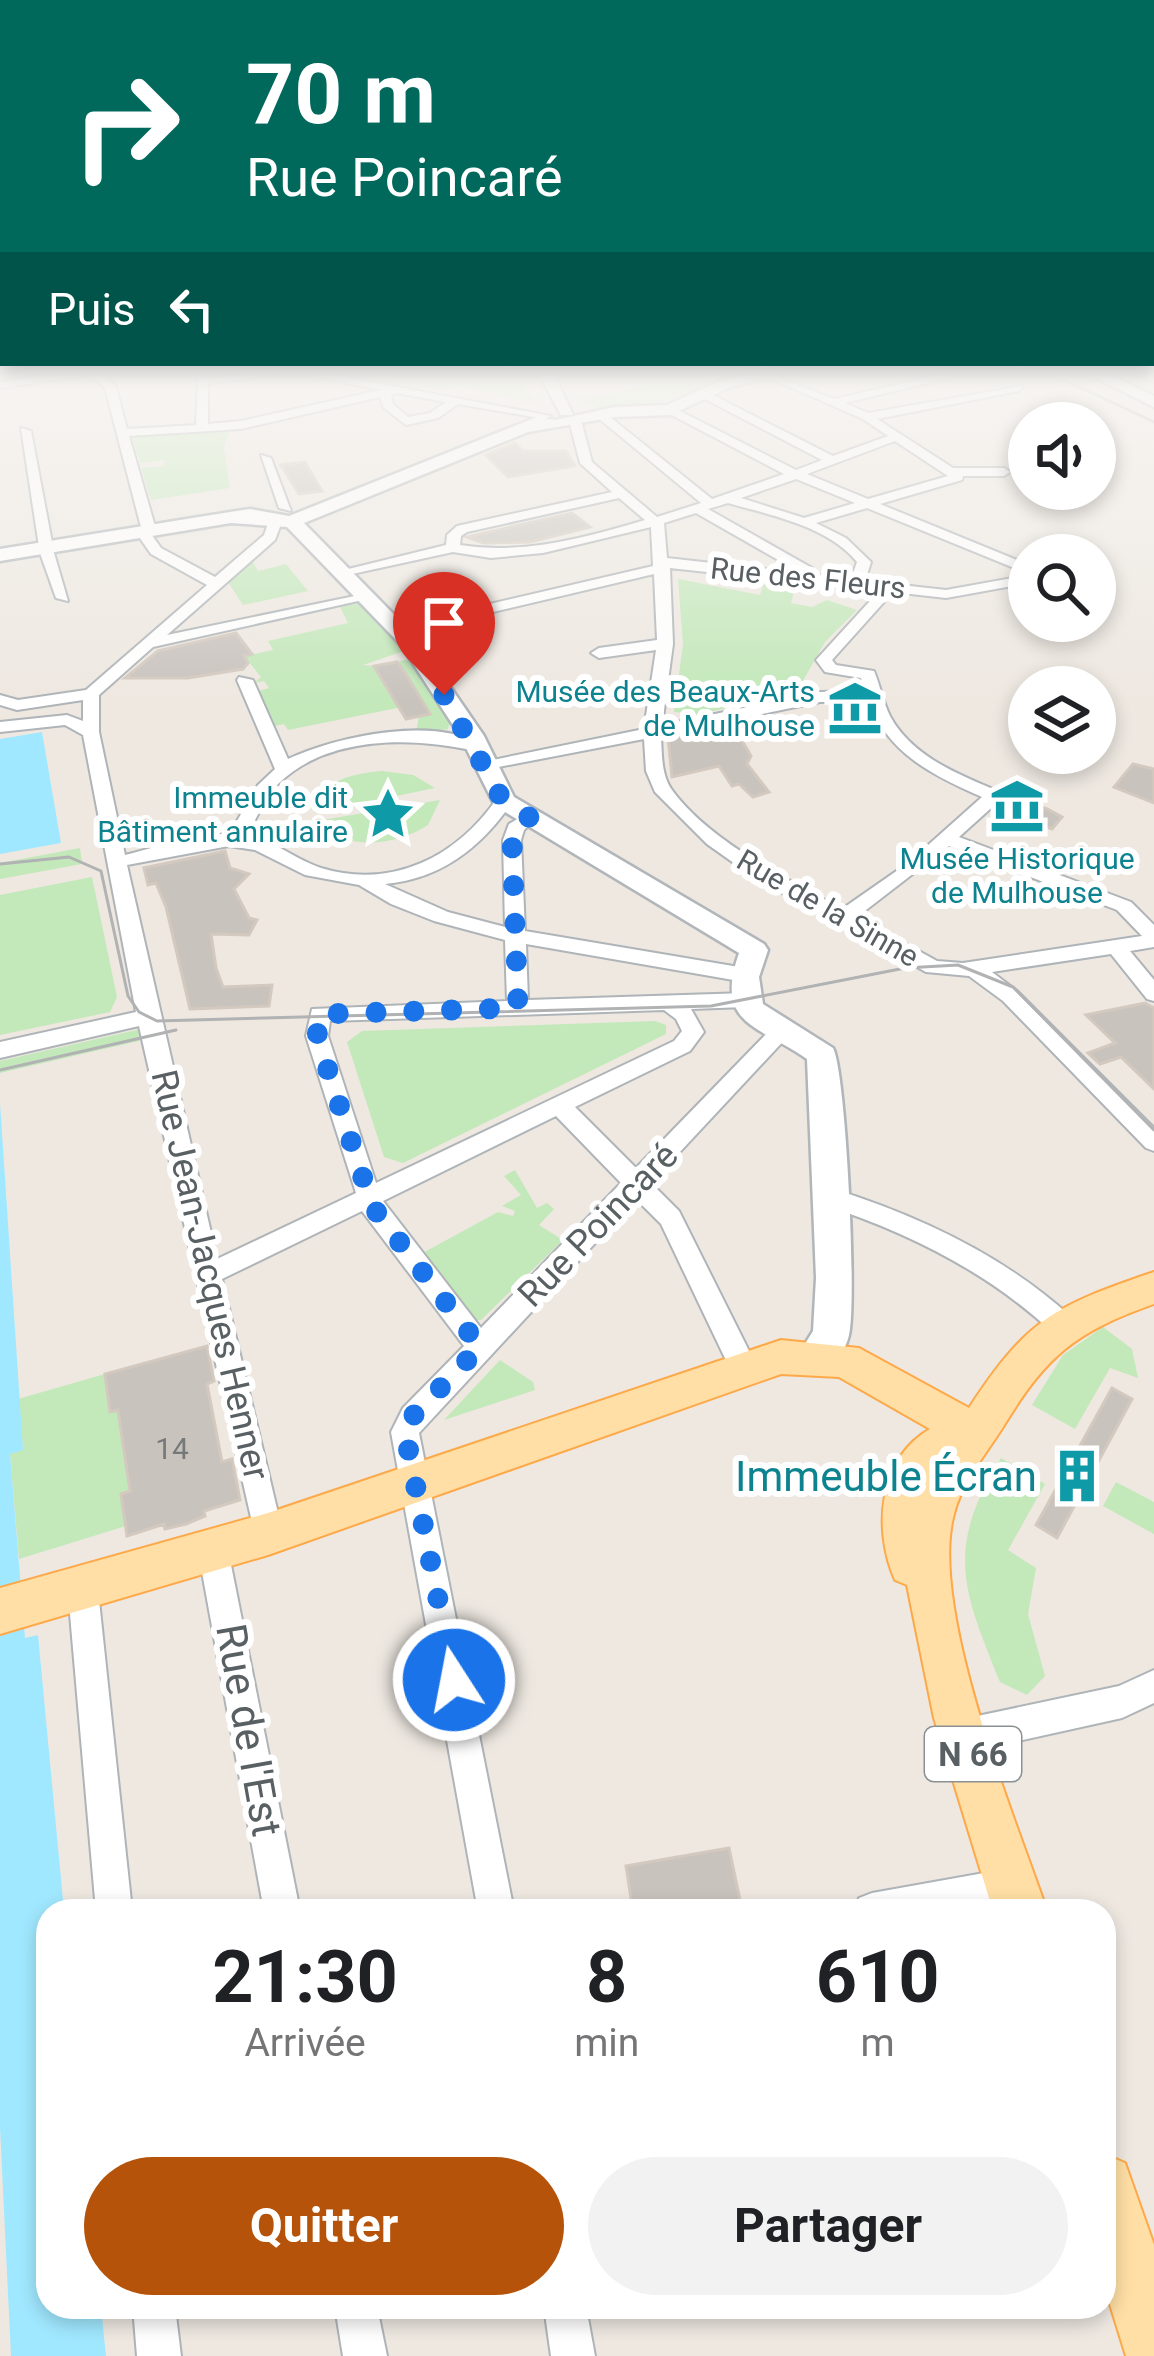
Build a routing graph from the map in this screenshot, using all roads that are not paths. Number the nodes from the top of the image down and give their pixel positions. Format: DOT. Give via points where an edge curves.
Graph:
graph roads {
  1 [pos="35,482"];
  2 [pos="135,482"];
  3 [pos="272,482"];
  4 [pos="383,482"];
  5 [pos="611,482"];
  6 [pos="683,482"];
  7 [pos="773,482"];
  8 [pos="813,482"];
  9 [pos="932,482"];
  10 [pos="625,493"];
  11 [pos="729,499"];
  12 [pos="867,504"];
  13 [pos="705,508"];
  14 [pos="282,516"];
  15 [pos="655,521"];
  16 [pos="803,524"];
  17 [pos="146,531"];
  18 [pos="46,547"];
  19 [pos="452,548"];
  20 [pos="0,555"];
  21 [pos="663,565"];
  22 [pos="1008,565"];
  23 [pos="343,572"];
  24 [pos="806,574"];
  25 [pos="1008,579"];
  26 [pos="858,580"];
  27 [pos="217,584"];
  28 [pos="891,586"];
  29 [pos="369,597"];
  30 [pos="63,598"];
  31 [pos="400,629"];
  32 [pos="148,644"];
  33 [pos="665,644"];
  34 [pos="599,652"];
  35 [pos="244,680"];
  36 [pos="91,694"];
  37 [pos="874,696"];
  38 [pos="0,700"];
  39 [pos="50,710"];
  40 [pos="0,727"];
  41 [pos="91,731"];
  42 [pos="652,734"];
  43 [pos="480,756"];
  44 [pos="284,769"];
  45 [pos="504,801"];
  46 [pos="529,817"];
  47 [pos="247,834"];
  48 [pos="946,839"];
  49 [pos="115,855"];
  50 [pos="366,881"];
  51 [pos="843,918"];
  52 [pos="514,934"];
  53 [pos="1154,939"];
  54 [pos="1115,946"];
  55 [pos="961,968"];
  56 [pos="749,975"];
  57 [pos="1154,994"];
  58 [pos="670,1004"];
  59 [pos="518,1008"];
  60 [pos="148,1017"];
  61 [pos="779,1034"];
  62 [pos="3,1049"];
  63 [pos="559,1105"];
  64 [pos="1154,1142"];
  65 [pos="636,1186"];
  66 [pos="369,1197"];
  67 [pos="830,1197"];
  68 [pos="209,1274"];
  69 [pos="1154,1288"];
  70 [pos="1060,1323"];
  71 [pos="480,1347"];
  72 [pos="816,1355"];
  73 [pos="743,1367"];
  74 [pos="976,1434"];
  75 [pos="416,1481"];
  76 [pos="268,1534"];
  77 [pos="213,1550"];
  78 [pos="67,1596"];
  79 [pos="0,1611"];
  80 [pos="1154,1686"];
  81 [pos="968,1735"];
  82 [pos="1016,1898"];
  83 [pos="112,1899"];
  84 [pos="280,1899"];
  85 [pos="494,1899"];
  86 [pos="1116,2222"];
  87 [pos="155,2319"];
  88 [pos="358,2319"];
  89 [pos="567,2319"];
  90 [pos="1154,2345"];
  91 [pos="159,2356"];
  92 [pos="365,2356"];
  93 [pos="573,2356"];
  1 -- 18 [label="street"];
  2 -- 17 [label="street"];
  3 -- 14 [label="street"];
  4 -- 14 [label="street"];
  5 -- 10 [label="street"];
  6 -- 13 [label="street"];
  7 -- 11 [label="street"];
  8 -- 12 [label="street"];
  9 -- 12 [label="street"];
  10 -- 15 [label="street"];
  10 -- 19 [label="street" via="462,529"];
  11 -- 13 [label="street"];
  11 -- 16 [label="street"];
  12 -- 16 [label="street"];
  12 -- 22 [label="street"];
  13 -- 15 [label="street"];
  13 -- 24 [label="street"];
  14 -- 17 [label="street"];
  14 -- 23 [label="street"];
  14 -- 27 [label="street"];
  15 -- 19 [label="street" via="497,556"];
  15 -- 21 [label="street, Rue de la Sinne"];
  16 -- 26 [label="street" via="857,551 864,562"];
  17 -- 18 [label="street"];
  17 -- 27 [label="street" via="156,550"];
  18 -- 20 [label="street"];
  18 -- 30 [label="street"];
  19 -- 23 [label="street"];
  21 -- 24 [label="street, Rue des Fleurs"];
  21 -- 31 [label="street, Rue des Fleurs"];
  21 -- 33 [label="street, Rue de la Sinne"];
  23 -- 29 [label="street"];
  24 -- 26 [label="street, Rue des Fleurs"];
  25 -- 28 [label="street, Rue des Fleurs" via="952,593"];
  26 -- 28 [label="street, Rue des Fleurs"];
  27 -- 32 [label="street"];
  28 -- 37 [label="street" via="828,651 828,668 865,672"];
  29 -- 31 [label="street"];
  29 -- 32 [label="street"];
  31 -- 43 [label="street"];
  32 -- 36 [label="street"];
  33 -- 34 [label="street"];
  33 -- 42 [label="street, Rue de la Sinne"];
  35 -- 44 [label="street"];
  36 -- 39 [label="street"];
  36 -- 41 [label="street, Rue Jean-Jacques Henner"];
  37 -- 42 [label="street" via="791,703"];
  37 -- 48 [label="street" via="896,741 994,796"];
  38 -- 39 [label="street"];
  39 -- 40 [label="street"];
  39 -- 41 [label="street"];
  41 -- 49 [label="street, Rue Jean-Jacques Henner"];
  42 -- 43 [label="street"];
  42 -- 51 [label="street, Rue de la Sinne" via="664,792 714,840"];
  43 -- 44 [label="street" via="449,740 369,742 326,749"];
  43 -- 45 [label="street"];
  44 -- 47 [label="street" via="266,786"];
  45 -- 46 [label="street"];
  45 -- 50 [label="street" via="486,832 452,858"];
  46 -- 52 [label="street" via="512,840"];
  46 -- 56 [label="street"];
  47 -- 49 [label="street"];
  47 -- 50 [label="street" via="316,872"];
  48 -- 51 [label="street"];
  48 -- 53 [label="street" via="1124,906"];
  49 -- 60 [label="street, Rue Jean-Jacques Henner"];
  50 -- 52 [label="street" via="391,897"];
  51 -- 55 [label="street, Rue de la Sinne" via="927,965"];
  52 -- 56 [label="street"];
  52 -- 59 [label="street"];
  53 -- 54 [label="street"];
  54 -- 55 [label="street"];
  54 -- 57 [label="street"];
  55 -- 64 [label="street" via="1010,996"];
  56 -- 58 [label="street"];
  56 -- 61 [label="street"];
  58 -- 59 [label="street"];
  58 -- 63 [label="street" via="690,1022 690,1039"];
  59 -- 66 [label="street" via="320,1014 317,1036"];
  60 -- 62 [label="street"];
  60 -- 68 [label="street, Rue Jean-Jacques Henner"];
  61 -- 65 [label="street, Rue Poincaré"];
  61 -- 67 [label="street" via="822,1055"];
  63 -- 65 [label="street"];
  63 -- 66 [label="street"];
  65 -- 71 [label="street, Rue Poincaré"];
  65 -- 73 [label="street" via="670,1218"];
  66 -- 68 [label="street"];
  66 -- 71 [label="street"];
  67 -- 70 [label="street" via="1029,1292"];
  67 -- 72 [label="street" via="833,1327"];
  68 -- 76 [label="street, Rue Jean-Jacques Henner"];
  69 -- 70 [label="main road, N 66"];
  70 -- 74 [label="main road, N 66" via="1038,1338"];
  71 -- 75 [label="street, Rue Poincaré" via="409,1423 404,1445"];
  72 -- 73 [label="main road"];
  72 -- 74 [label="main road" via="859,1366"];
  73 -- 75 [label="main road"];
  74 -- 81 [label="main road, N 66" via="933,1507 927,1543 930,1596"];
  75 -- 76 [label="main road"];
  75 -- 85 [label="street, Rue Poincaré"];
  76 -- 77 [label="main road"];
  77 -- 78 [label="main road"];
  77 -- 84 [label="street, Rue de l'Est"];
  78 -- 79 [label="main road"];
  78 -- 83 [label="street"];
  80 -- 81 [label="street" via="1122,1702"];
  81 -- 82 [label="main road, N 66"];
  86 -- 90 [label="main road"];
  87 -- 91 [label="street"];
  88 -- 92 [label="street"];
  89 -- 93 [label="street"];
}
